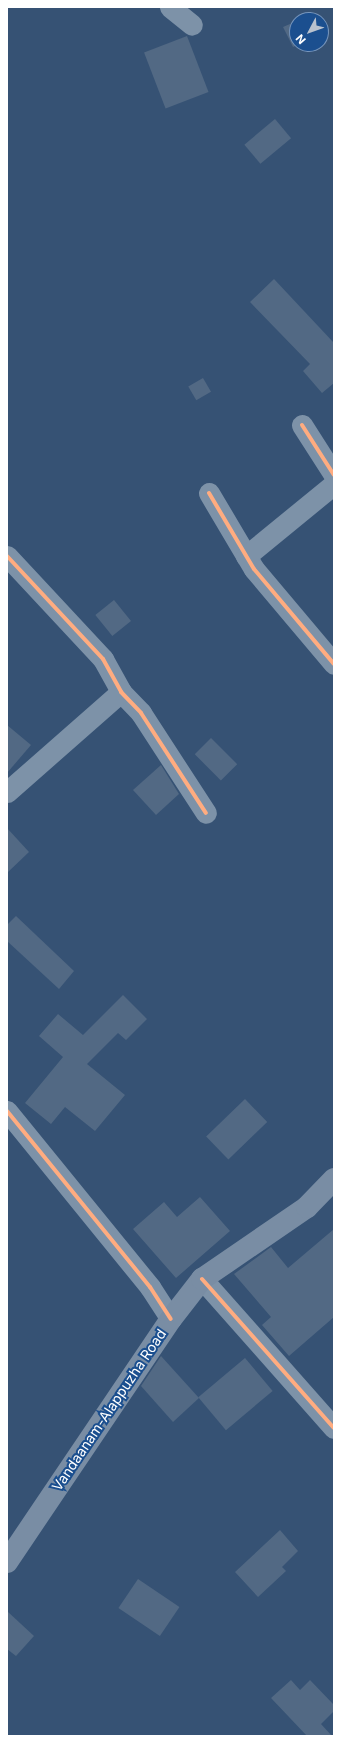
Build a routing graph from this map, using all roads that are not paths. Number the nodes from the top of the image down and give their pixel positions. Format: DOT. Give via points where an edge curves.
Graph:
graph roads {
  1 [pos="170,7"];
  2 [pos="192,25"];
  3 [pos="302,425"];
  4 [pos="334,475"];
  5 [pos="334,484"];
  6 [pos="209,493"];
  7 [pos="7,556"];
  8 [pos="246,556"];
  9 [pos="334,664"];
  10 [pos="121,692"];
  11 [pos="7,792"];
  12 [pos="206,813"];
  13 [pos="7,1111"];
  14 [pos="334,1180"];
  15 [pos="202,1279"];
  16 [pos="170,1319"];
  17 [pos="334,1428"];
  18 [pos="7,1562"];
  1 -- 2 [label="street"];
  3 -- 4 [label="street"];
  5 -- 8 [label="street"];
  6 -- 8 [label="street"];
  7 -- 10 [label="street" via="103,659"];
  8 -- 9 [label="street"];
  10 -- 11 [label="street"];
  10 -- 12 [label="street" via="141,713"];
  13 -- 16 [label="street" via="150,1287"];
  14 -- 15 [label="main road, Vandaanam-Alappuzha Road" via="307,1207"];
  15 -- 16 [label="main road, Vandaanam-Alappuzha Road"];
  15 -- 17 [label="street"];
  16 -- 18 [label="main road, Vandaanam-Alappuzha Road"];
}
